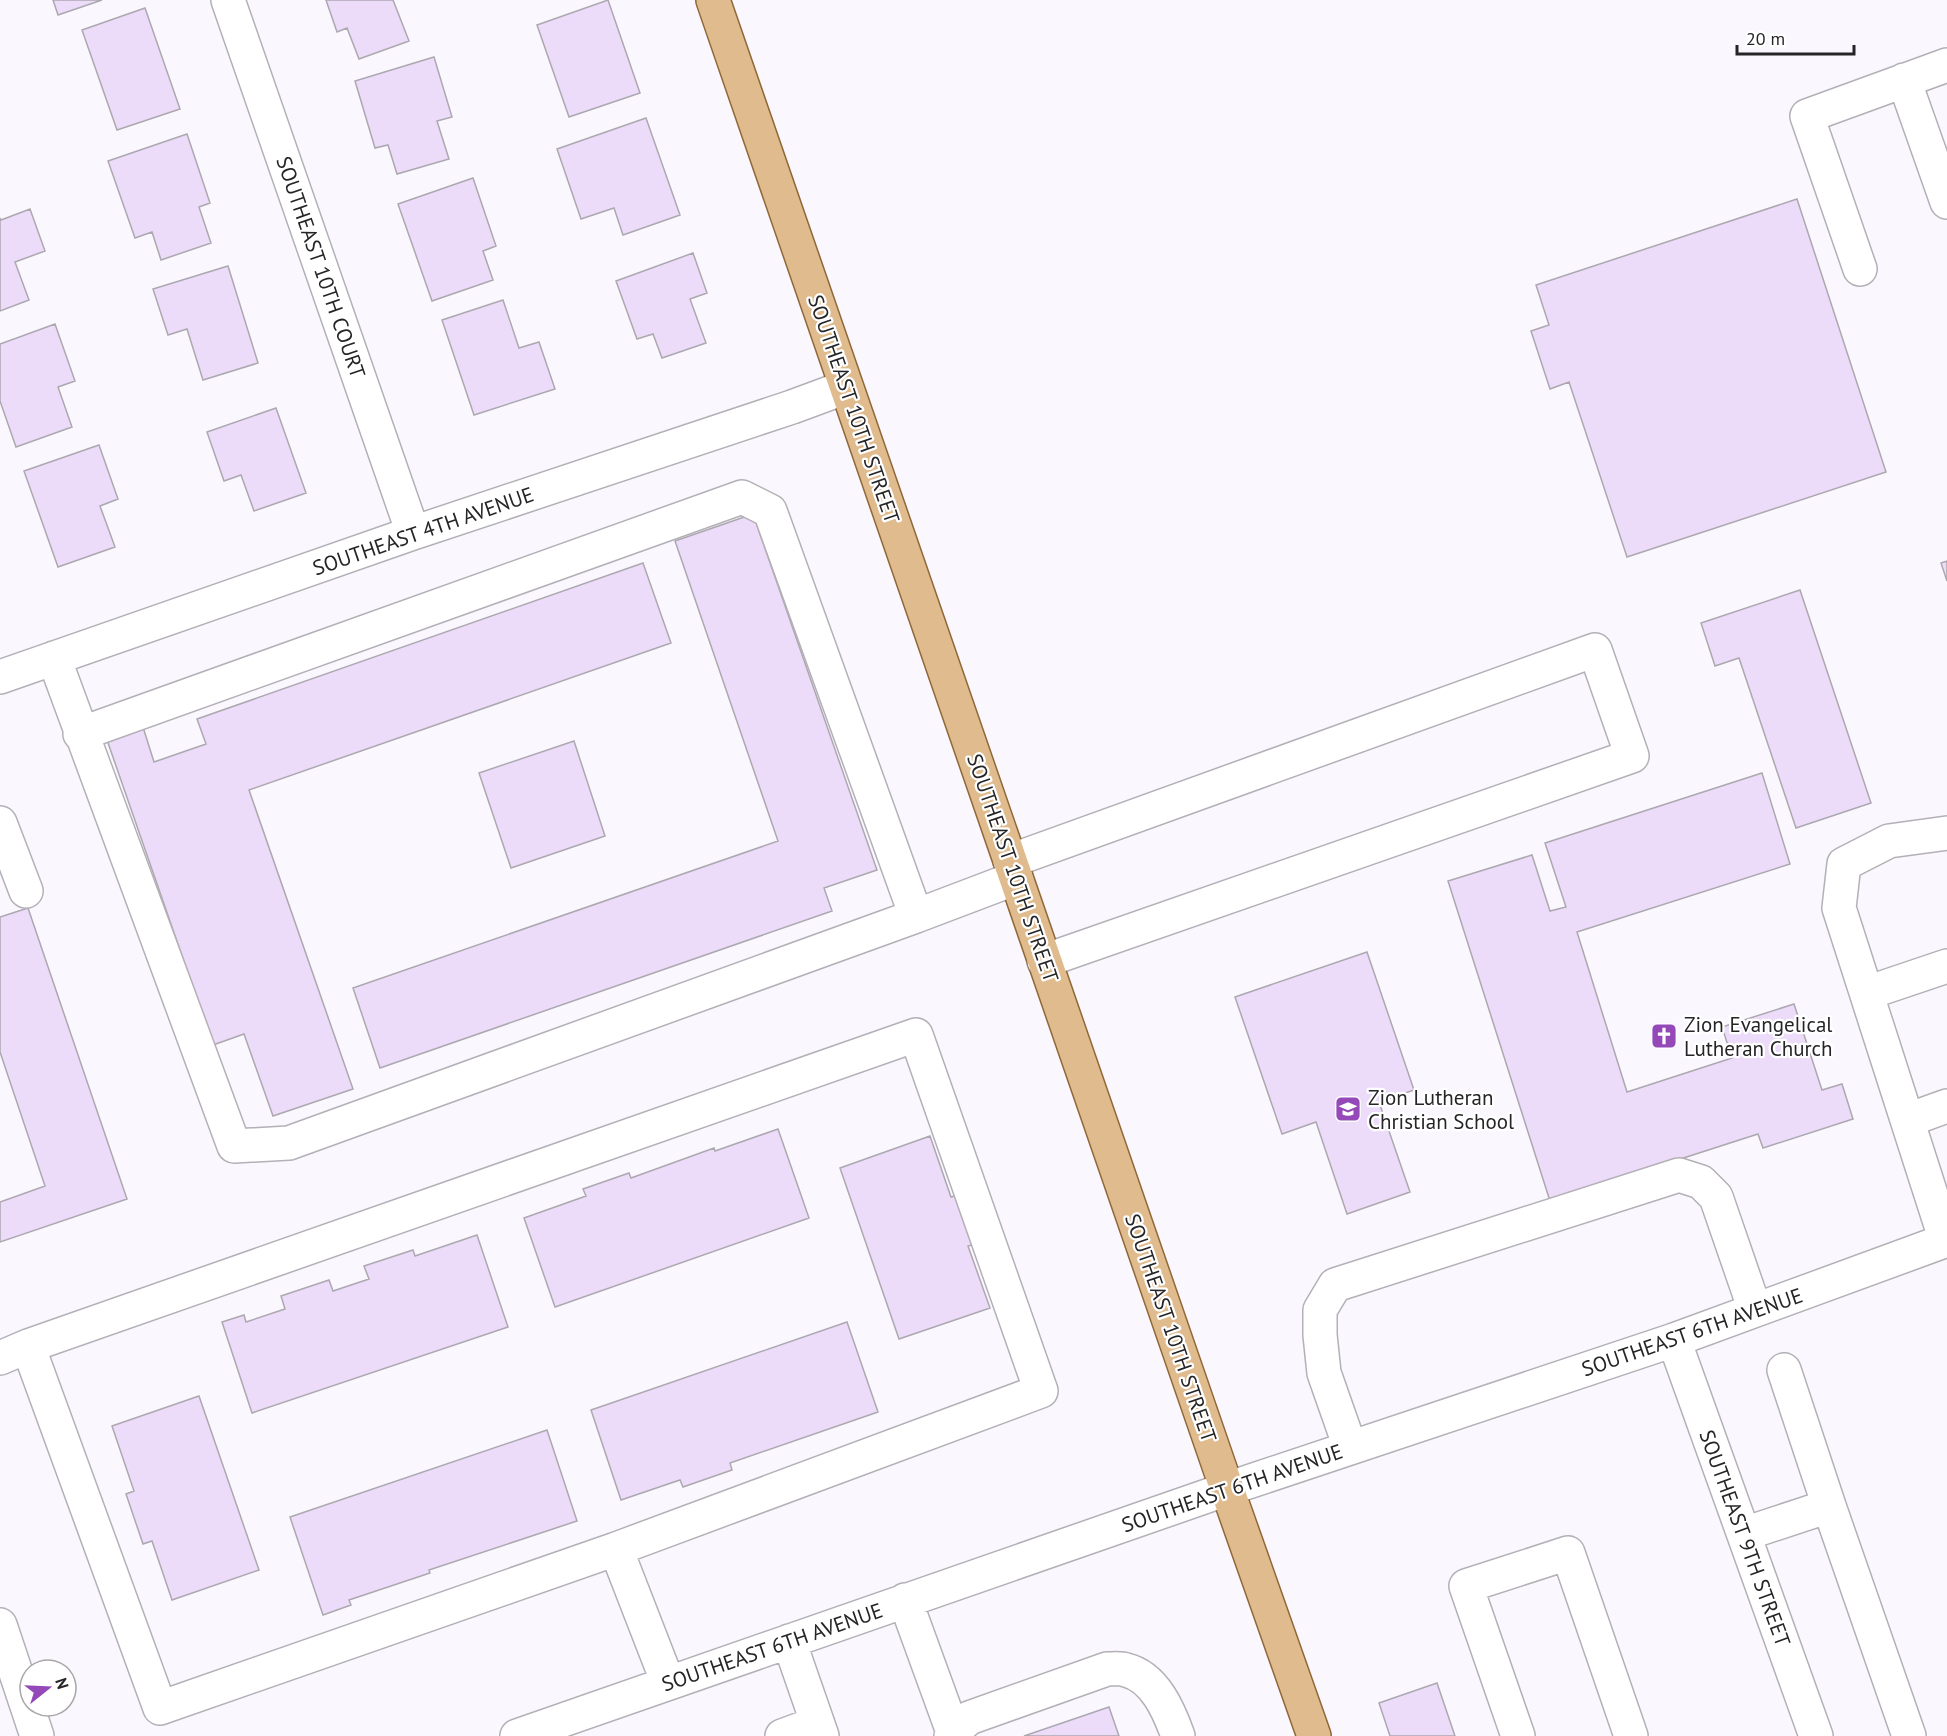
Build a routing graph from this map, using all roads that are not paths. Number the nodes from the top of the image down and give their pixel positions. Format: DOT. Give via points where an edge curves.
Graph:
graph roads {
  1 [pos="228,0"];
  2 [pos="713,0"];
  3 [pos="1947,65"];
  4 [pos="1904,80"];
  5 [pos="1947,202"];
  6 [pos="1860,269"];
  7 [pos="846,387"];
  8 [pos="413,533"];
  9 [pos="54,658"];
  10 [pos="0,677"];
  11 [pos="80,734"];
  12 [pos="0,823"];
  13 [pos="1947,833"];
  14 [pos="1013,869"];
  15 [pos="26,891"];
  16 [pos="916,916"];
  17 [pos="1044,961"];
  18 [pos="1947,966"];
  19 [pos="1867,993"];
  20 [pos="1947,1106"];
  21 [pos="1908,1120"];
  22 [pos="1947,1241"];
  23 [pos="1755,1310"];
  24 [pos="1674,1340"];
  25 [pos="14,1352"];
  26 [pos="1784,1370"];
  27 [pos="1350,1447"];
  28 [pos="1227,1489"];
  29 [pos="1829,1506"];
  30 [pos="1744,1534"];
  31 [pos="616,1549"];
  32 [pos="905,1600"];
  33 [pos="0,1625"];
  34 [pos="789,1641"];
  35 [pos="668,1683"];
  36 [pos="820,1730"];
  37 [pos="952,1734"];
  38 [pos="37,1736"];
  39 [pos="517,1736"];
  40 [pos="782,1736"];
  41 [pos="1178,1736"];
  42 [pos="1314,1736"];
  43 [pos="1518,1736"];
  44 [pos="1631,1736"];
  45 [pos="1816,1736"];
  46 [pos="1909,1736"];
  1 -- 8 [label="street, SOUTHEAST 10TH COURT"];
  2 -- 7 [label="main road, SOUTHEAST 10TH STREET"];
  3 -- 4 [label="street"];
  4 -- 5 [label="street"];
  4 -- 6 [label="street" via="1806,116"];
  7 -- 8 [label="street, SOUTHEAST 4TH AVENUE"];
  7 -- 14 [label="main road, SOUTHEAST 10TH STREET"];
  8 -- 9 [label="street, SOUTHEAST 4TH AVENUE"];
  9 -- 10 [label="street, SOUTHEAST 4TH AVENUE"];
  9 -- 11 [label="street"];
  11 -- 16 [label="street" via="234,1146 289,1143"];
  11 -- 16 [label="street" via="742,497 770,511"];
  12 -- 15 [label="street"];
  13 -- 19 [label="street" via="1889,841 1844,864 1839,908"];
  14 -- 16 [label="street"];
  14 -- 17 [label="main road, SOUTHEAST 10TH STREET"];
  14 -- 17 [label="street" via="1595,650 1632,756"];
  17 -- 28 [label="main road, SOUTHEAST 10TH STREET"];
  18 -- 19 [label="street"];
  19 -- 21 [label="street"];
  20 -- 21 [label="street"];
  21 -- 22 [label="street"];
  22 -- 23 [label="street, SOUTHEAST 6TH AVENUE"];
  23 -- 24 [label="street, SOUTHEAST 6TH AVENUE"];
  23 -- 27 [label="street" via="1716,1197 1701,1182 1679,1175 1335,1285 1320,1310 1320,1335 1324,1373"];
  24 -- 27 [label="street, SOUTHEAST 6TH AVENUE"];
  24 -- 30 [label="street, SOUTHEAST 9TH STREET"];
  25 -- 31 [label="street" via="160,1708"];
  25 -- 31 [label="street" via="916,1035 1041,1391"];
  26 -- 29 [label="street"];
  27 -- 28 [label="street, SOUTHEAST 6TH AVENUE"];
  28 -- 32 [label="street, SOUTHEAST 6TH AVENUE"];
  28 -- 42 [label="main road, SOUTHEAST 10TH STREET"];
  29 -- 30 [label="street"];
  29 -- 46 [label="street"];
  30 -- 45 [label="street, SOUTHEAST 9TH STREET"];
  31 -- 35 [label="street"];
  32 -- 34 [label="street, SOUTHEAST 6TH AVENUE"];
  32 -- 37 [label="street"];
  33 -- 38 [label="street"];
  34 -- 35 [label="street, SOUTHEAST 6TH AVENUE"];
  34 -- 36 [label="street"];
  35 -- 39 [label="street, SOUTHEAST 6TH AVENUE"];
  36 -- 40 [label="street"];
  37 -- 41 [label="street" via="969,1718 1107,1669 1127,1670 1143,1679 1160,1696"];
  43 -- 44 [label="street" via="1466,1586 1568,1553"];
}
